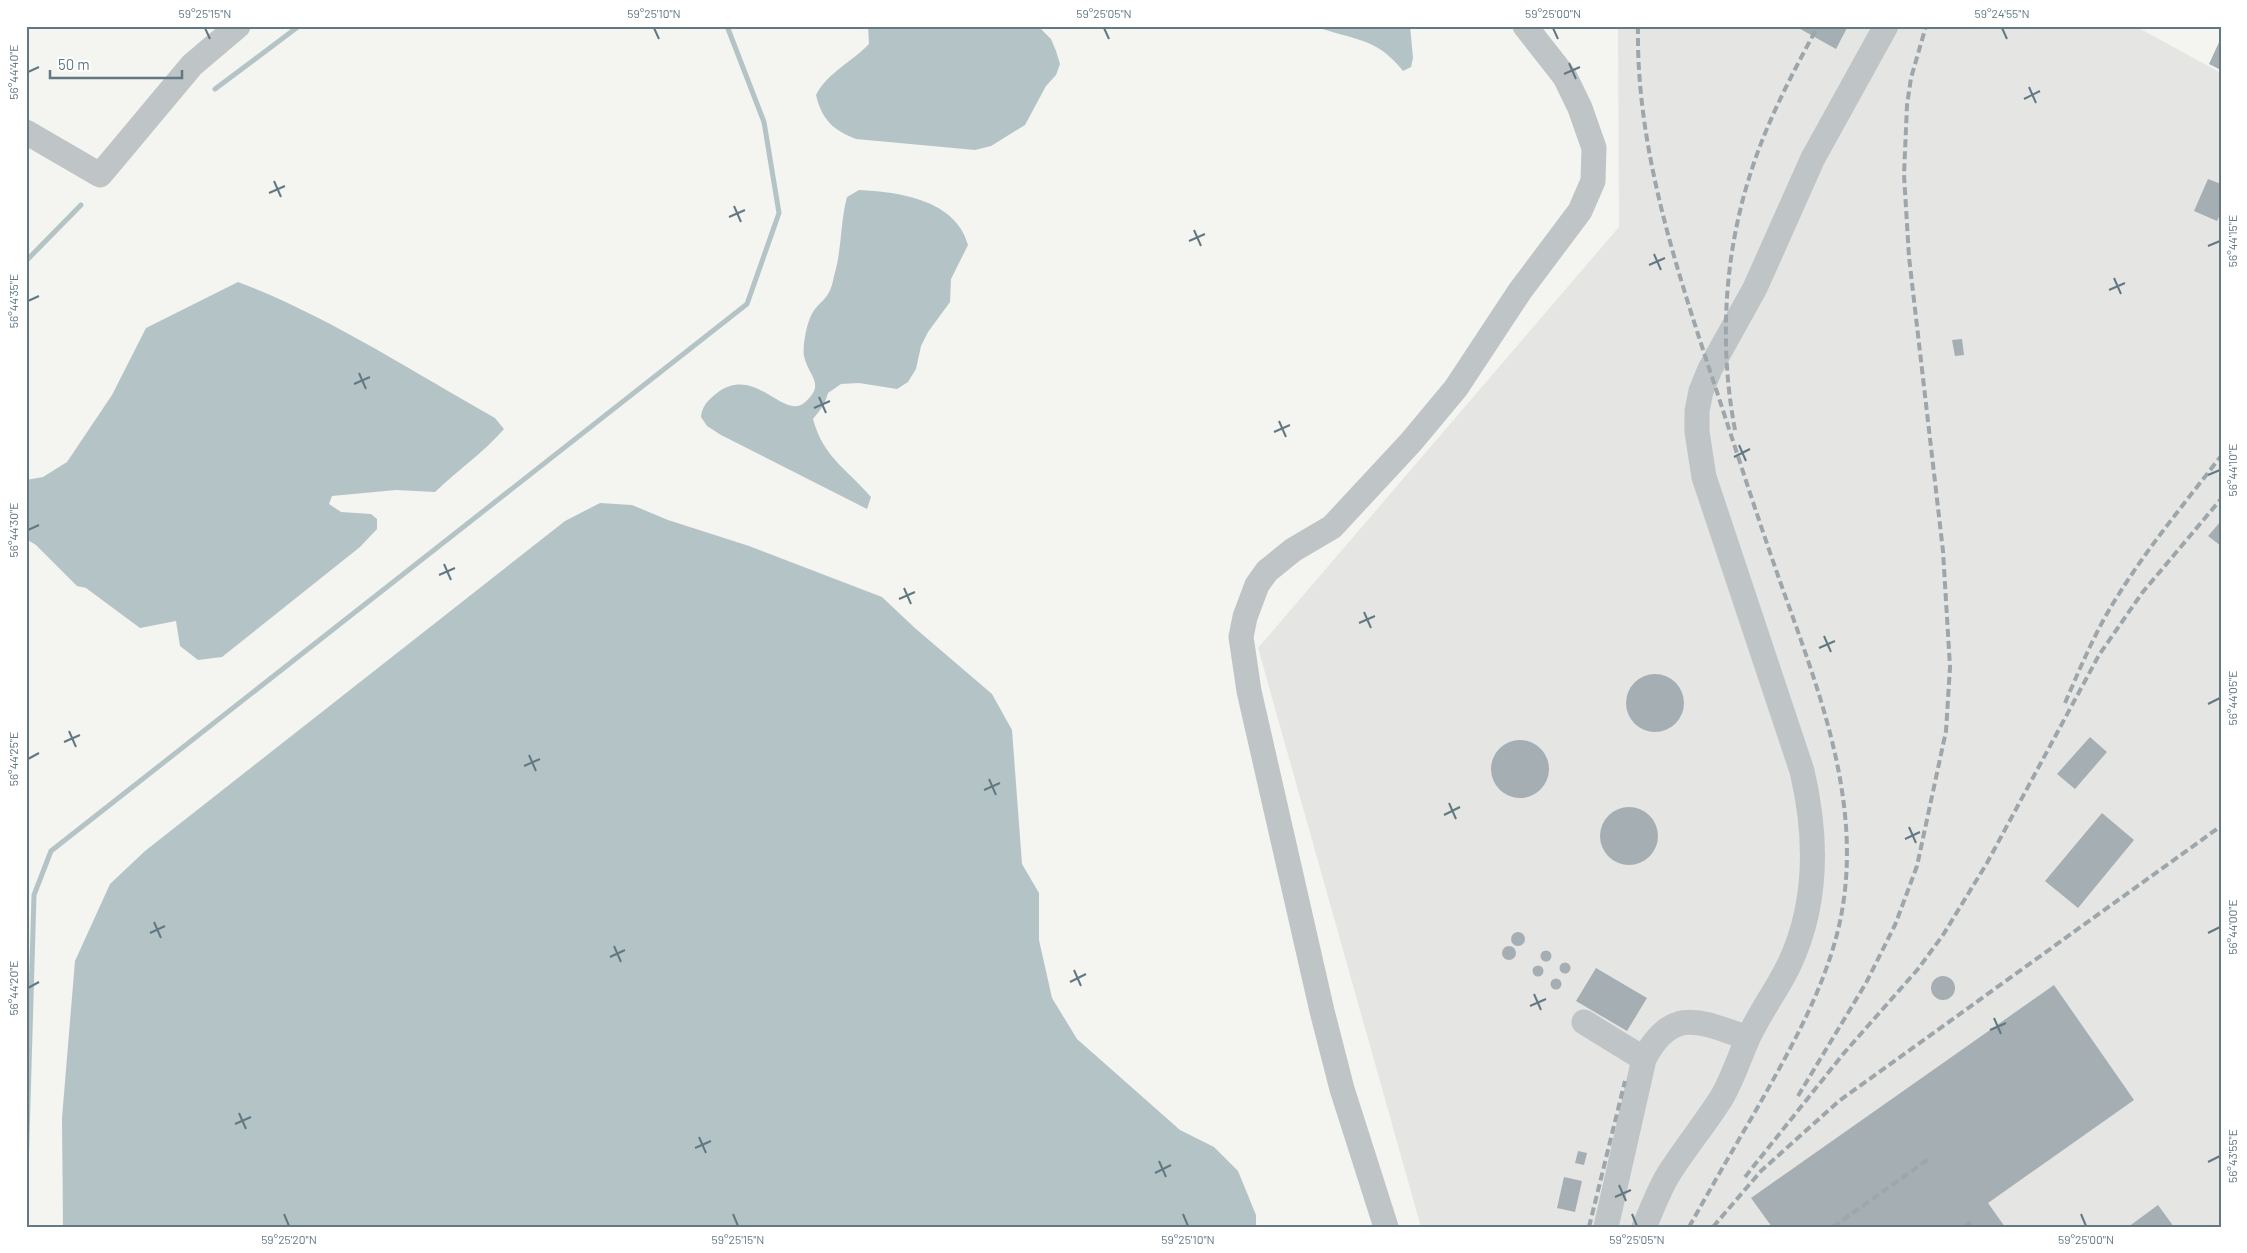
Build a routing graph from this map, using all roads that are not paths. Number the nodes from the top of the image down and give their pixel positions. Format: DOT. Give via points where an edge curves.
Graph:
graph roads {
  1 [pos="238,26"];
  2 [pos="1524,26"];
  3 [pos="1886,26"];
  4 [pos="26,132"];
  5 [pos="1584,1022"];
  6 [pos="1748,1038"];
  7 [pos="1644,1059"];
  8 [pos="1386,1227"];
  9 [pos="1606,1227"];
  10 [pos="1644,1227"];
  1 -- 4 [label="lane" via="192,65 100,175"];
  2 -- 8 [label="lane" via="1564,77 1580,108 1594,148 1593,181 1580,211 1520,291 1456,388 1411,442 1332,526 1293,550 1262,578 1250,603 1241,637 1249,691 1322,1011 1342,1089"];
  3 -- 6 [label="lane" via="1814,158 1755,288 1710,369 1698,411 1697,432 1704,477 1802,771 1813,828 1811,886 1800,939 1789,966"];
  5 -- 7 [label="lane"];
  6 -- 7 [label="lane" via="1689,1021 1666,1030"];
  6 -- 10 [label="lane" via="1724,1094 1668,1176"];
  7 -- 9 [label="lane"];
}
